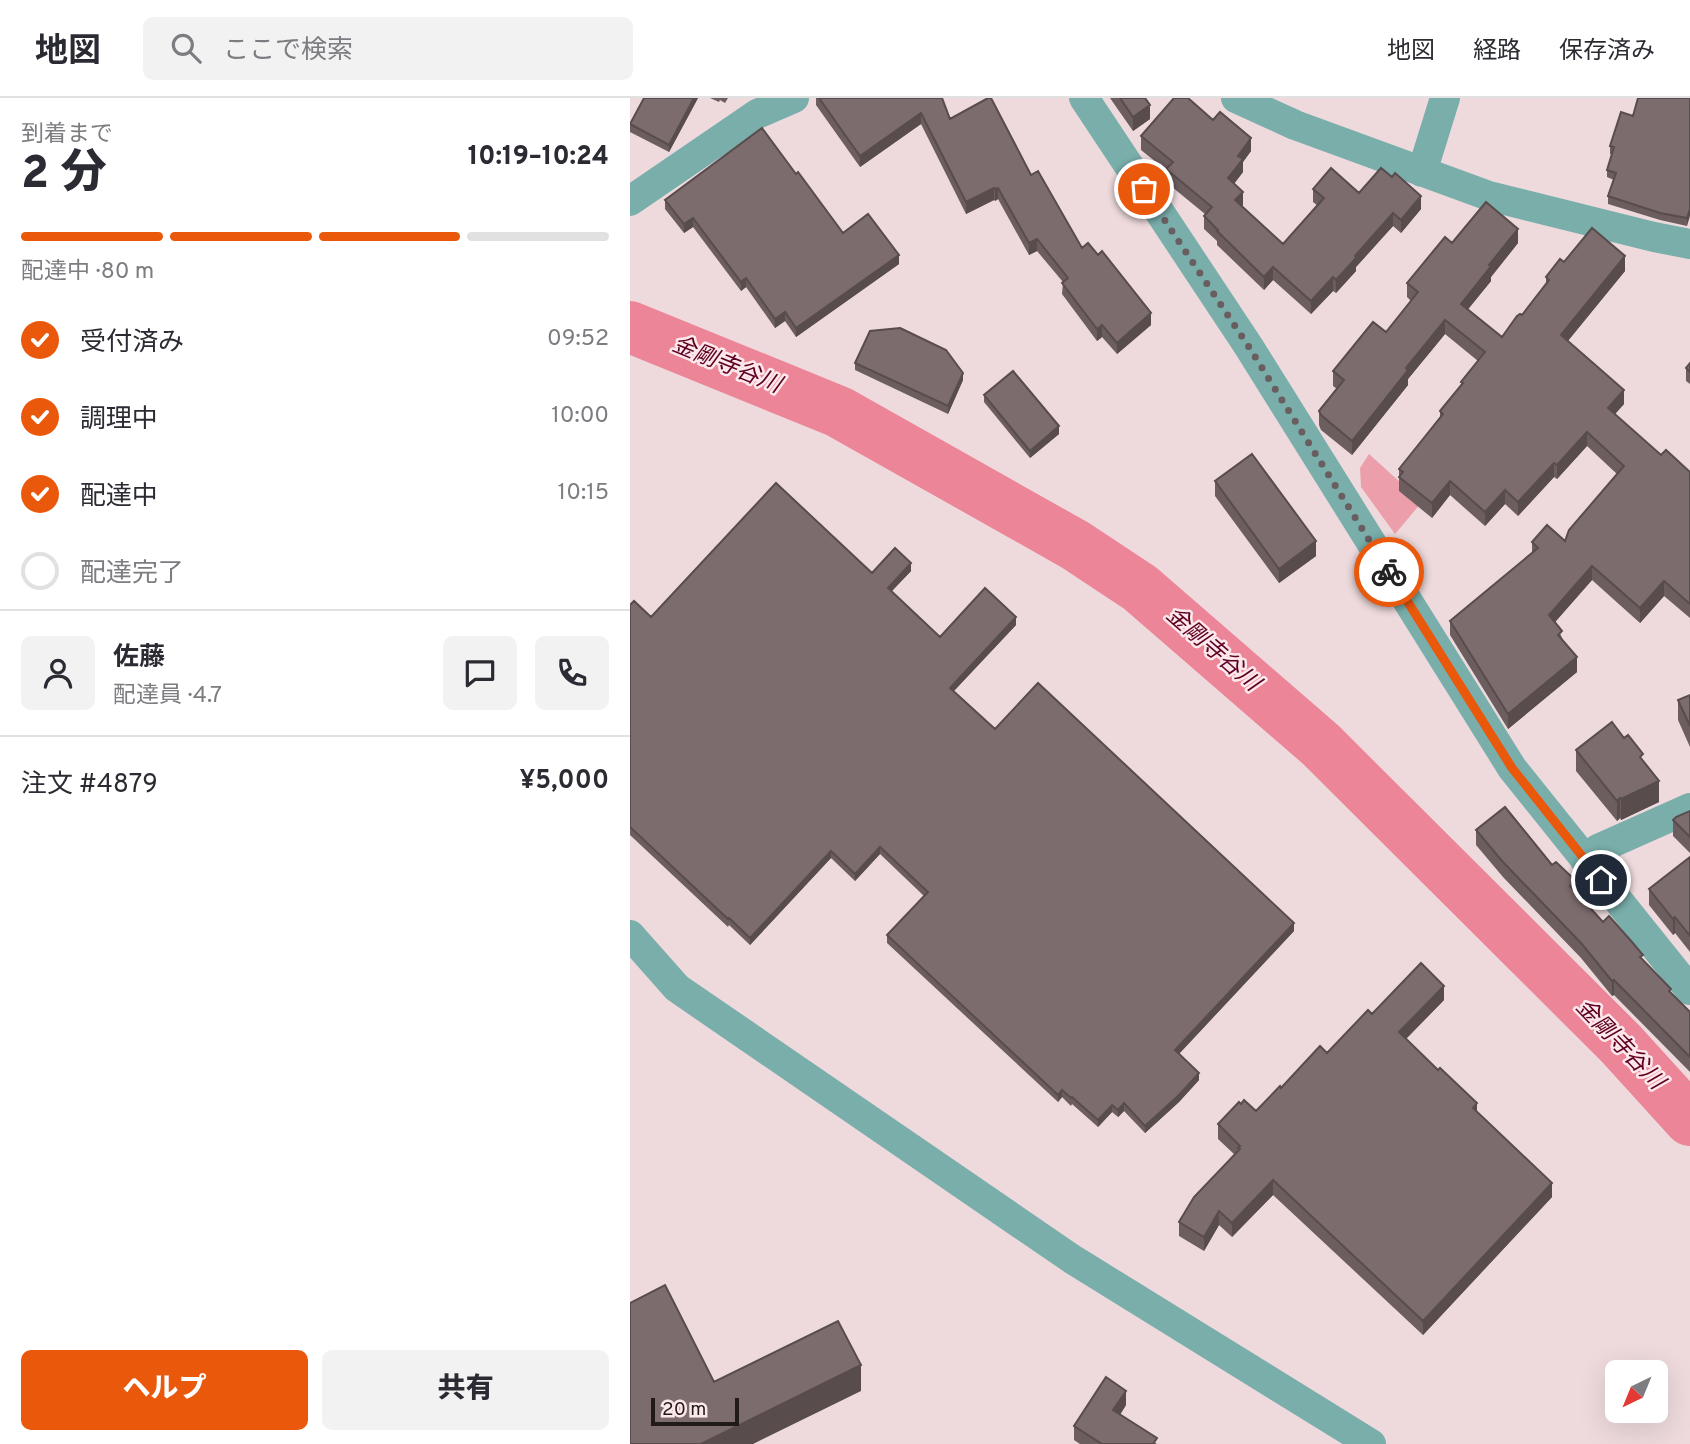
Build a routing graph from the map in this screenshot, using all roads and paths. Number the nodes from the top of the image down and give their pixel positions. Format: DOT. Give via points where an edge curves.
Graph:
graph roads {
  1 [pos="794,98"];
  2 [pos="1084,98"];
  3 [pos="1236,98"];
  4 [pos="1445,98"];
  5 [pos="1422,172"];
  6 [pos="630,201"];
  7 [pos="1690,244"];
  8 [pos="1690,808"];
  9 [pos="1585,860"];
  10 [pos="630,935"];
  11 [pos="1690,990"];
  12 [pos="1371,1444"];
  1 -- 6 [label="street" via="757,114"];
  2 -- 9 [label="street" via="1249,347 1512,768"];
  3 -- 5 [label="street"];
  4 -- 5 [label="street"];
  5 -- 7 [label="street" via="1489,196"];
  8 -- 9 [label="street" via="1598,849"];
  9 -- 11 [label="street"];
  10 -- 12 [label="street" via="677,988 711,1012 1072,1259"];
}
